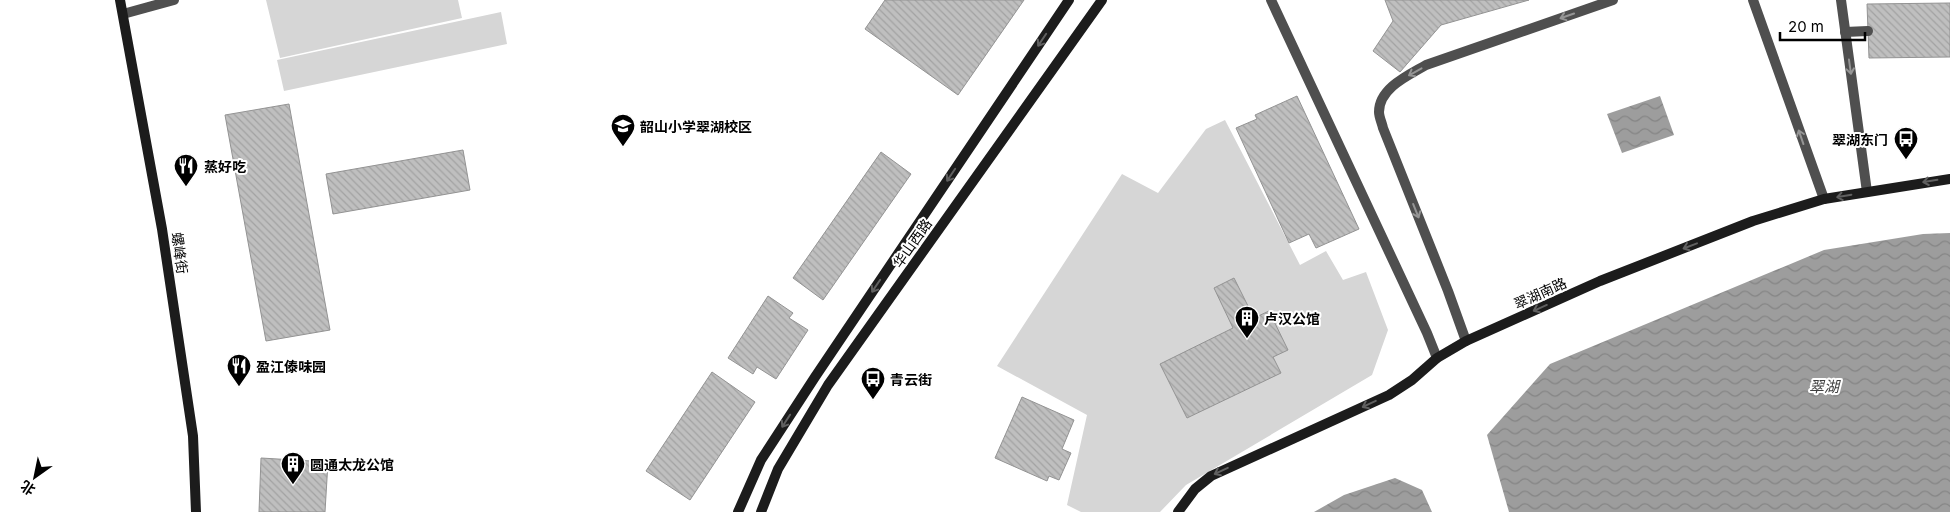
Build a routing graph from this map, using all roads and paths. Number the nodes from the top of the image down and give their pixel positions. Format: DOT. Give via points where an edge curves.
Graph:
graph roads {
  1 [pos="120,0"];
  2 [pos="174,0"];
  3 [pos="1069,0"];
  4 [pos="1102,0"];
  5 [pos="1272,0"];
  6 [pos="1613,0"];
  7 [pos="1753,0"];
  8 [pos="1841,0"];
  9 [pos="123,14"];
  10 [pos="1868,31"];
  11 [pos="1845,32"];
  12 [pos="1950,179"];
  13 [pos="1867,192"];
  14 [pos="1824,199"];
  15 [pos="1466,341"];
  16 [pos="1438,358"];
  17 [pos="196,512"];
  18 [pos="738,512"];
  19 [pos="761,512"];
  20 [pos="1178,512"];
  1 -- 9 [label="street, 螺峰街"];
  2 -- 9 [label="street"];
  3 -- 18 [label="street, 华山西路, one-way" via="777,435 761,460"];
  4 -- 19 [label="street, 华山西路" via="828,385 778,469"];
  5 -- 16 [label="street"];
  6 -- 15 [label="street, one-way" via="1426,65 1388,90 1383,100 1379,112 1383,128"];
  14 -- 7 [label="street, one-way"];
  8 -- 11 [label="street"];
  9 -- 17 [label="street, 螺峰街" via="162,228 193,436"];
  10 -- 11 [label="street"];
  11 -- 13 [label="street, one-way"];
  12 -- 13 [label="street, 翠湖南路, one-way"];
  13 -- 14 [label="street, 翠湖南路, one-way"];
  14 -- 15 [label="street, 翠湖南路, one-way" via="1753,221 1600,281"];
  15 -- 16 [label="street, 翠湖南路"];
  16 -- 20 [label="street, 翠湖南路, one-way" via="1389,395 1210,476 1195,489"];
}
